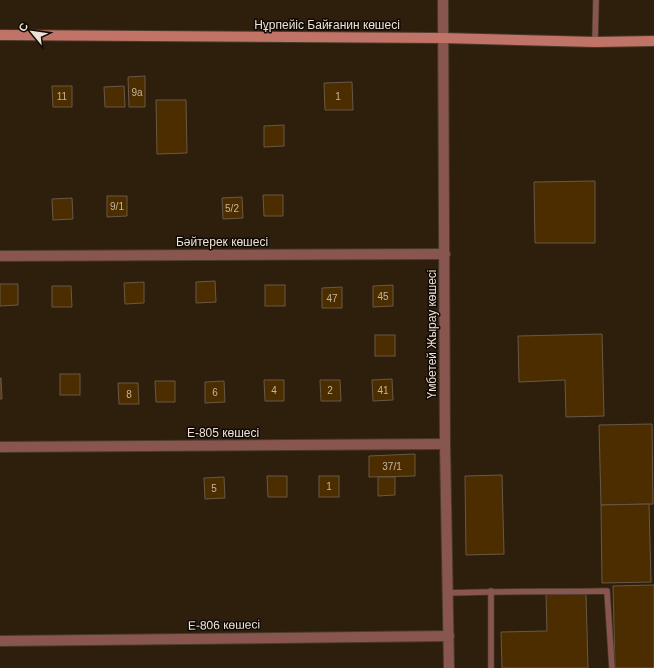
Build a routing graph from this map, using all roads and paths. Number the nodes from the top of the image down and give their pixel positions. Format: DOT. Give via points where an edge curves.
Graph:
graph roads {
  1 [pos="443,0"];
  2 [pos="596,0"];
  3 [pos="0,35"];
  4 [pos="443,38"];
  5 [pos="654,41"];
  6 [pos="595,42"];
  7 [pos="445,254"];
  8 [pos="0,256"];
  9 [pos="445,444"];
  10 [pos="0,447"];
  11 [pos="491,591"];
  12 [pos="448,593"];
  13 [pos="449,636"];
  14 [pos="0,641"];
  15 [pos="449,668"];
  16 [pos="491,668"];
  17 [pos="612,668"];
  1 -- 4 [label="street, Үмбетей Жырау көшесі"];
  2 -- 6 [label="lane"];
  3 -- 4 [label="street, Нұрпейіс Байғанин көшесі"];
  4 -- 6 [label="street, Нұрпейіс Байғанин көшесі"];
  4 -- 7 [label="street, Үмбетей Жырау көшесі"];
  5 -- 6 [label="street, Нұрпейіс Байғанин көшесі"];
  7 -- 8 [label="street, Бәйтерек көшесі"];
  7 -- 9 [label="street, Үмбетей Жырау көшесі"];
  9 -- 10 [label="street, Е-805 көшесі"];
  9 -- 12 [label="street, Үмбетей Жырау көшесі"];
  11 -- 12 [label="lane"];
  11 -- 16 [label="lane"];
  11 -- 17 [label="lane" via="607,591"];
  12 -- 13 [label="street, Үмбетей Жырау көшесі"];
  13 -- 14 [label="street, Е-806 көшесі"];
  13 -- 15 [label="street, Үмбетей Жырау көшесі"];
}
